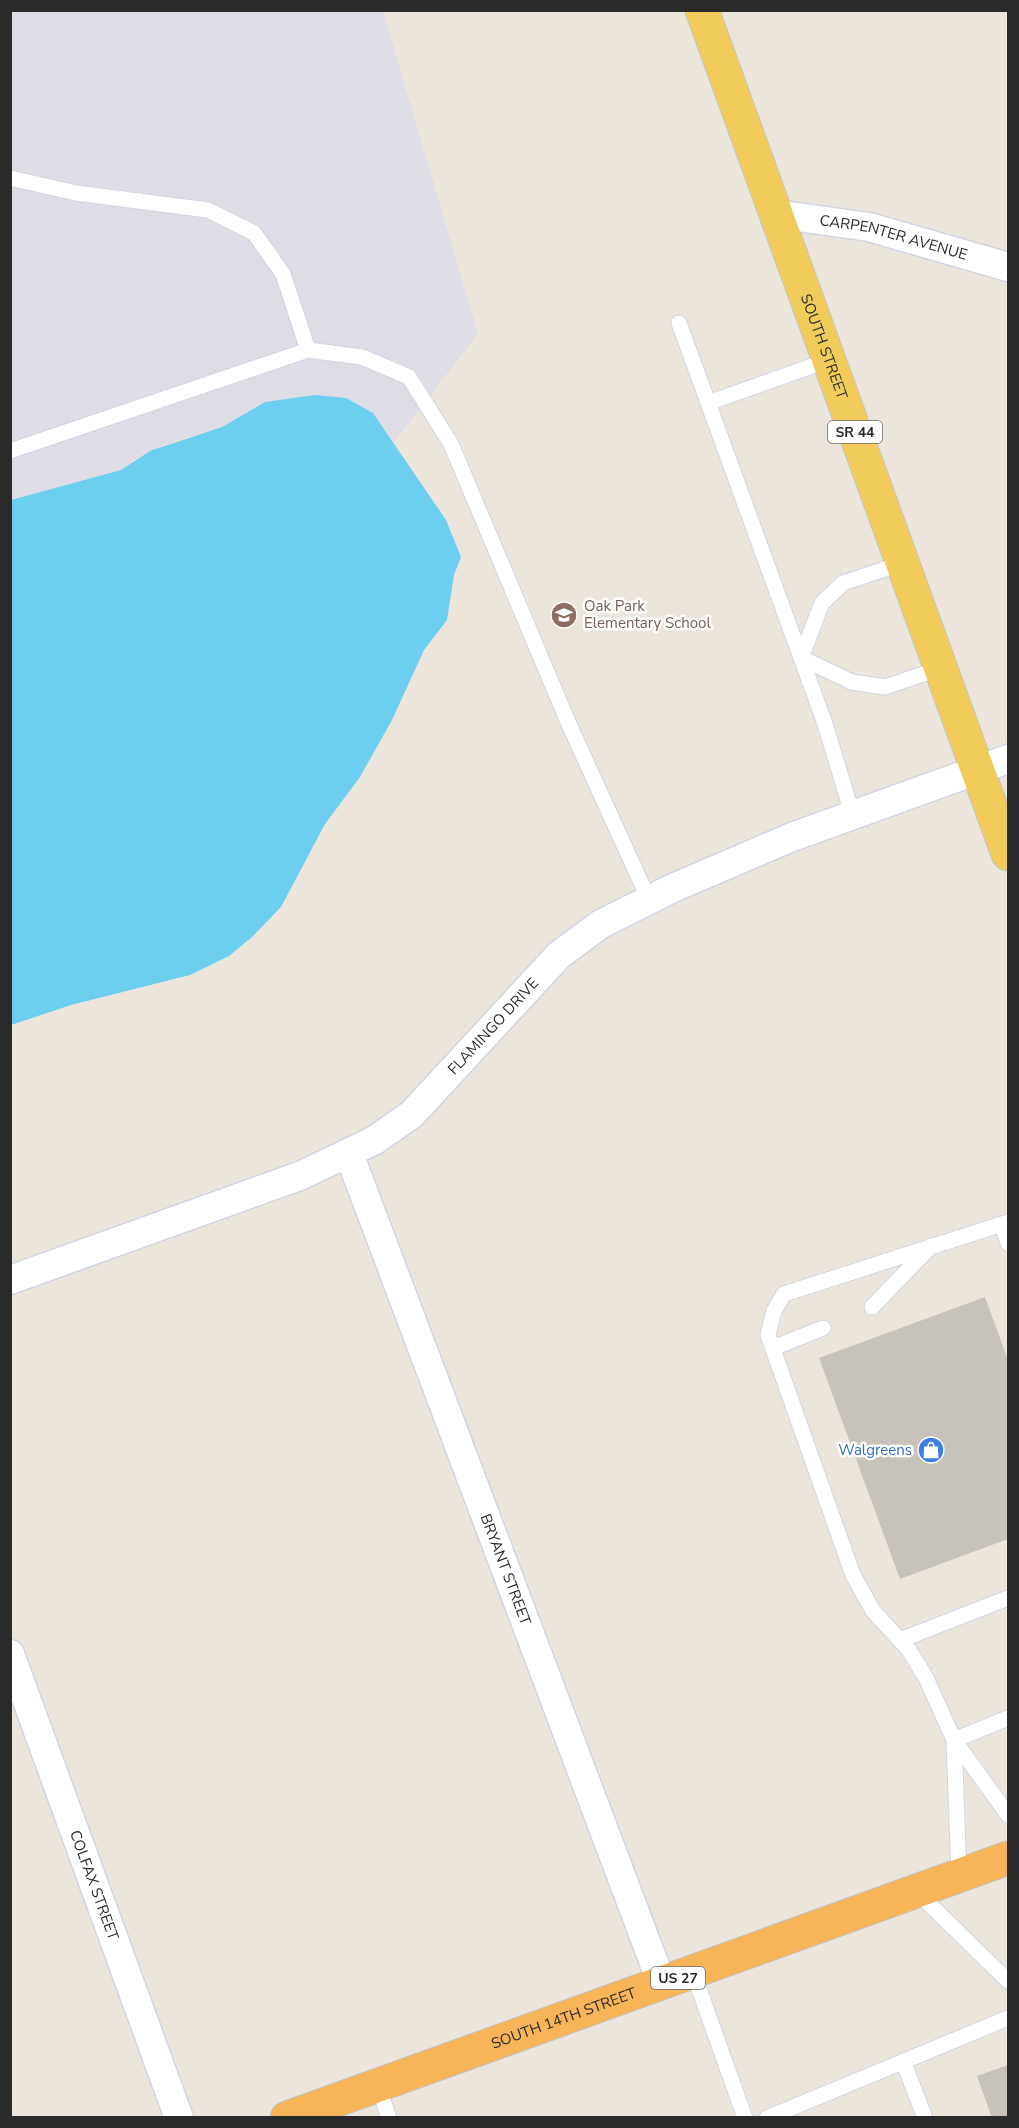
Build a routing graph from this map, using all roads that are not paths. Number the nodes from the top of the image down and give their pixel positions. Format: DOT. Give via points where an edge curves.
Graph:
graph roads {
  1 [pos="702,10"];
  2 [pos="10,178"];
  3 [pos="776,214"];
  4 [pos="1008,267"];
  5 [pos="679,323"];
  6 [pos="308,350"];
  7 [pos="829,360"];
  8 [pos="708,403"];
  9 [pos="10,451"];
  10 [pos="903,563"];
  11 [pos="801,658"];
  12 [pos="941,668"];
  13 [pos="1008,759"];
  14 [pos="979,772"];
  15 [pos="853,816"];
  16 [pos="1008,854"];
  17 [pos="649,900"];
  18 [pos="349,1154"];
  19 [pos="1005,1223"];
  20 [pos="933,1244"];
  21 [pos="1008,1244"];
  22 [pos="10,1280"];
  23 [pos="872,1307"];
  24 [pos="823,1328"];
  25 [pos="773,1348"];
  26 [pos="1008,1598"];
  27 [pos="900,1640"];
  28 [pos="10,1654"];
  29 [pos="1008,1718"];
  30 [pos="954,1740"];
  31 [pos="1008,1815"];
  32 [pos="1008,1858"];
  33 [pos="959,1876"];
  34 [pos="916,1891"];
  35 [pos="693,1972"];
  36 [pos="1008,1981"];
  37 [pos="662,1984"];
  38 [pos="1008,2018"];
  39 [pos="903,2061"];
  40 [pos="378,2085"];
  41 [pos="292,2117"];
  42 [pos="179,2118"];
  43 [pos="389,2118"];
  44 [pos="745,2118"];
  45 [pos="767,2118"];
  46 [pos="925,2118"];
  1 -- 3 [label="main road, SOUTH STREET / SR 44"];
  2 -- 6 [label="lane" via="76,193 208,210 254,232 283,274"];
  3 -- 4 [label="street, CARPENTER AVENUE" via="869,227"];
  3 -- 7 [label="main road, SOUTH STREET / SR 44"];
  5 -- 8 [label="lane"];
  6 -- 9 [label="lane"];
  6 -- 17 [label="lane" via="362,357 409,377 451,444 568,722"];
  7 -- 8 [label="lane"];
  7 -- 10 [label="main road, SOUTH STREET / SR 44"];
  8 -- 11 [label="lane"];
  10 -- 11 [label="lane" via="843,583 822,603"];
  10 -- 12 [label="main road, SOUTH STREET / SR 44"];
  11 -- 12 [label="lane" via="852,682 885,687"];
  11 -- 15 [label="lane"];
  12 -- 14 [label="main road, SOUTH STREET / SR 44"];
  13 -- 14 [label="street, FLAMINGO DRIVE"];
  14 -- 15 [label="street, FLAMINGO DRIVE"];
  14 -- 16 [label="main road, SOUTH STREET / SR 44"];
  15 -- 17 [label="street, FLAMINGO DRIVE" via="792,837"];
  17 -- 18 [label="street, FLAMINGO DRIVE" via="601,924 559,954 412,1114"];
  18 -- 22 [label="street, FLAMINGO DRIVE" via="302,1175"];
  18 -- 37 [label="street, BRYANT STREET"];
  19 -- 20 [label="lane"];
  19 -- 21 [label="lane"];
  20 -- 23 [label="lane"];
  20 -- 25 [label="lane" via="784,1294 774,1311 768,1335"];
  24 -- 25 [label="lane"];
  25 -- 27 [label="lane" via="852,1575 873,1611"];
  26 -- 27 [label="lane"];
  27 -- 30 [label="lane" via="926,1678"];
  28 -- 42 [label="street, COLFAX STREET"];
  29 -- 30 [label="lane"];
  30 -- 31 [label="lane"];
  30 -- 33 [label="lane"];
  32 -- 33 [label="highway, SOUTH 14TH STREET / US 27"];
  33 -- 34 [label="highway, SOUTH 14TH STREET / US 27"];
  34 -- 35 [label="highway, SOUTH 14TH STREET / US 27"];
  34 -- 36 [label="lane"];
  35 -- 37 [label="highway, SOUTH 14TH STREET / US 27"];
  35 -- 44 [label="lane"];
  37 -- 40 [label="highway, SOUTH 14TH STREET / US 27"];
  38 -- 39 [label="lane"];
  39 -- 45 [label="lane"];
  39 -- 46 [label="lane"];
  40 -- 41 [label="highway, SOUTH 14TH STREET / US 27"];
  40 -- 43 [label="lane"];
}
